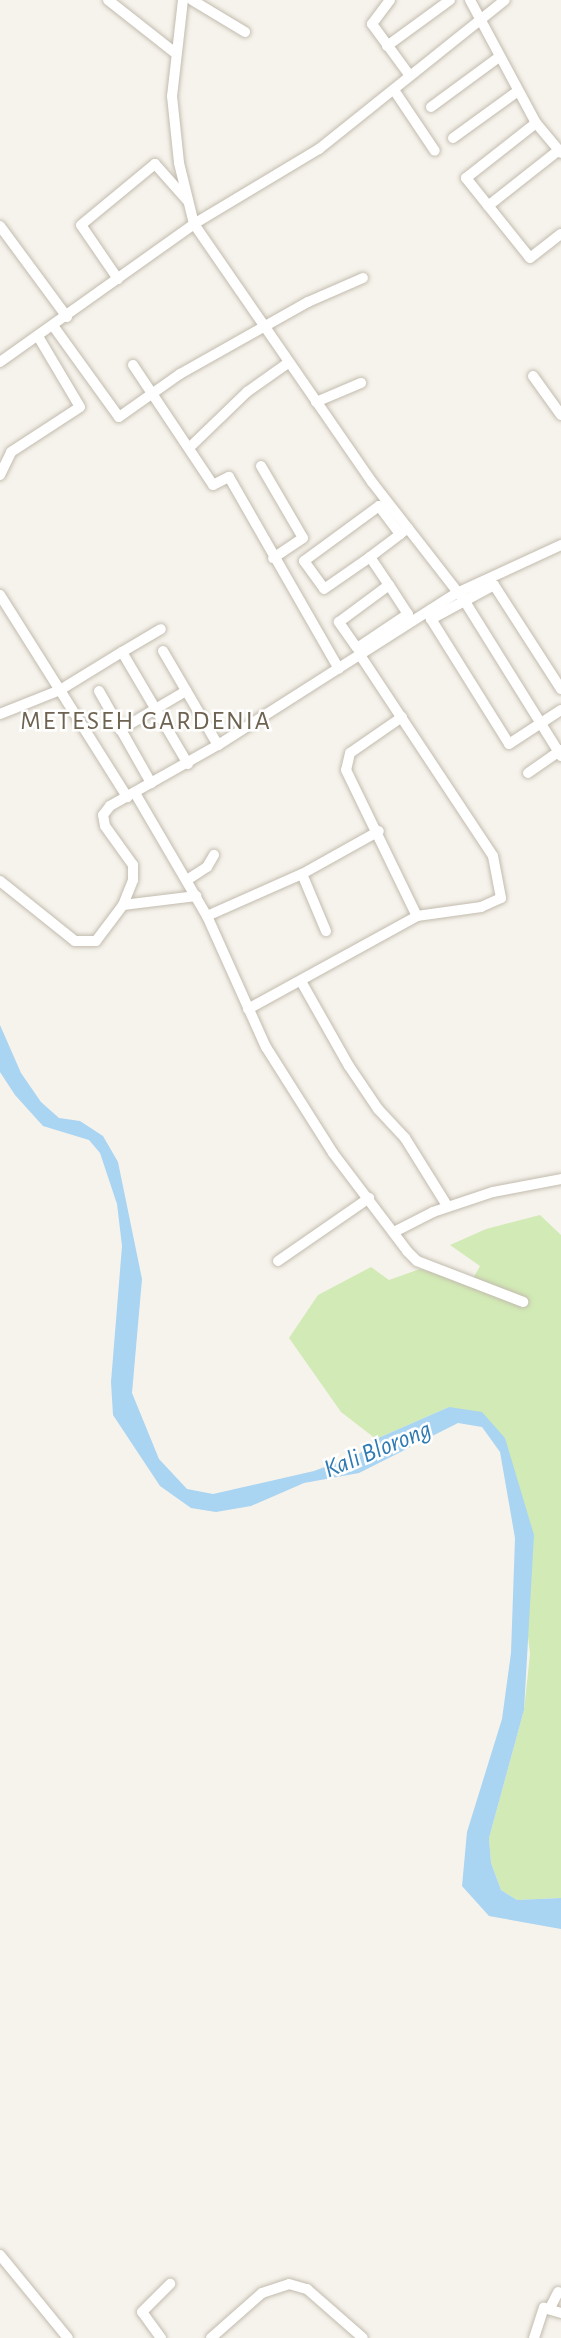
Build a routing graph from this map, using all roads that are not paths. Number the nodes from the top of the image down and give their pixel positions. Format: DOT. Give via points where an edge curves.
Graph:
graph roads {
  1 [pos="108,0"];
  2 [pos="183,0"];
  3 [pos="192,0"];
  4 [pos="390,0"];
  5 [pos="450,0"];
  6 [pos="470,0"];
  7 [pos="505,0"];
  8 [pos="480,19"];
  9 [pos="245,32"];
  10 [pos="387,46"];
  11 [pos="174,52"];
  12 [pos="499,57"];
  13 [pos="410,76"];
  14 [pos="394,90"];
  15 [pos="518,91"];
  16 [pos="432,107"];
  17 [pos="536,123"];
  18 [pos="453,138"];
  19 [pos="435,151"];
  20 [pos="560,151"];
  21 [pos="188,201"];
  22 [pos="488,206"];
  23 [pos="194,224"];
  24 [pos="0,226"];
  25 [pos="561,234"];
  26 [pos="363,278"];
  27 [pos="118,279"];
  28 [pos="67,317"];
  29 [pos="54,327"];
  30 [pos="263,328"];
  31 [pos="39,338"];
  32 [pos="0,362"];
  33 [pos="288,363"];
  34 [pos="133,365"];
  35 [pos="533,376"];
  36 [pos="362,383"];
  37 [pos="150,394"];
  38 [pos="316,402"];
  39 [pos="561,415"];
  40 [pos="189,447"];
  41 [pos="261,466"];
  42 [pos="0,475"];
  43 [pos="404,531"];
  44 [pos="561,545"];
  45 [pos="370,557"];
  46 [pos="274,558"];
  47 [pos="389,585"];
  48 [pos="0,595"];
  49 [pos="460,598"];
  50 [pos="161,629"];
  51 [pos="163,651"];
  52 [pos="122,652"];
  53 [pos="360,655"];
  54 [pos="339,669"];
  55 [pos="561,689"];
  56 [pos="60,690"];
  57 [pos="99,691"];
  58 [pos="186,691"];
  59 [pos="155,710"];
  60 [pos="561,710"];
  61 [pos="0,714"];
  62 [pos="402,717"];
  63 [pos="540,724"];
  64 [pos="120,730"];
  65 [pos="218,745"];
  66 [pos="560,753"];
  67 [pos="188,764"];
  68 [pos="528,773"];
  69 [pos="151,783"];
  70 [pos="131,795"];
  71 [pos="379,831"];
  72 [pos="214,855"];
  73 [pos="302,874"];
  74 [pos="187,880"];
  75 [pos="0,881"];
  76 [pos="196,896"];
  77 [pos="123,905"];
  78 [pos="207,916"];
  79 [pos="417,916"];
  80 [pos="326,931"];
  81 [pos="302,982"];
  82 [pos="248,1009"];
  83 [pos="561,1179"];
  84 [pos="369,1198"];
  85 [pos="448,1207"];
  86 [pos="394,1232"];
  87 [pos="278,1261"];
  88 [pos="523,1302"];
  89 [pos="0,2255"];
  90 [pos="170,2284"];
  91 [pos="558,2292"];
  92 [pos="550,2308"];
  93 [pos="561,2313"];
  94 [pos="68,2338"];
  95 [pos="161,2338"];
  96 [pos="211,2338"];
  97 [pos="363,2338"];
  98 [pos="534,2338"];
  1 -- 11 [label="street"];
  2 -- 11 [label="street"];
  3 -- 9 [label="street"];
  4 -- 10 [label="street" via="372,24"];
  5 -- 10 [label="street"];
  6 -- 8 [label="street"];
  7 -- 8 [label="street"];
  8 -- 12 [label="street"];
  8 -- 13 [label="street"];
  10 -- 13 [label="street"];
  11 -- 21 [label="street" via="172,96"];
  12 -- 15 [label="street"];
  12 -- 16 [label="street"];
  13 -- 14 [label="street"];
  14 -- 19 [label="street"];
  14 -- 23 [label="street" via="319,149"];
  15 -- 17 [label="street"];
  15 -- 18 [label="street"];
  17 -- 20 [label="street"];
  17 -- 22 [label="street" via="466,178"];
  20 -- 22 [label="street"];
  21 -- 23 [label="street"];
  21 -- 27 [label="street" via="155,164 81,225"];
  22 -- 25 [label="street" via="533,261"];
  23 -- 27 [label="street"];
  23 -- 30 [label="street"];
  24 -- 28 [label="street"];
  26 -- 30 [label="street"];
  27 -- 28 [label="street"];
  28 -- 29 [label="street"];
  29 -- 31 [label="street"];
  29 -- 37 [label="street" via="117,417"];
  30 -- 33 [label="street"];
  30 -- 37 [label="street"];
  31 -- 32 [label="street"];
  31 -- 42 [label="street" via="80,407 11,452"];
  33 -- 38 [label="street"];
  33 -- 40 [label="street" via="247,392"];
  34 -- 37 [label="street"];
  35 -- 39 [label="street"];
  36 -- 38 [label="street"];
  37 -- 40 [label="street"];
  38 -- 43 [label="street"];
  40 -- 46 [label="street" via="214,485 229,477"];
  41 -- 46 [label="street" via="303,538"];
  43 -- 45 [label="street"];
  43 -- 45 [label="street" via="379,506 304,561 324,589"];
  43 -- 49 [label="street"];
  44 -- 49 [label="street"];
  45 -- 47 [label="street"];
  46 -- 54 [label="street"];
  47 -- 47 [label="street" via="408,614 357,648 339,622"];
  48 -- 56 [label="street"];
  49 -- 53 [label="street"];
  49 -- 55 [label="street" via="494,585"];
  49 -- 63 [label="street"];
  49 -- 63 [label="street" via="431,619 509,744"];
  50 -- 52 [label="street"];
  51 -- 58 [label="street"];
  52 -- 56 [label="street"];
  52 -- 59 [label="street"];
  53 -- 54 [label="street"];
  53 -- 62 [label="street"];
  54 -- 65 [label="street"];
  56 -- 61 [label="street"];
  56 -- 70 [label="street"];
  57 -- 64 [label="street"];
  58 -- 59 [label="street"];
  58 -- 65 [label="street"];
  59 -- 64 [label="street"];
  59 -- 67 [label="street"];
  60 -- 63 [label="street"];
  62 -- 71 [label="street" via="350,753 347,761 346,770"];
  62 -- 79 [label="street" via="493,856 501,887 497,902"];
  63 -- 66 [label="street"];
  64 -- 69 [label="street"];
  65 -- 67 [label="street"];
  66 -- 68 [label="street"];
  67 -- 69 [label="street"];
  69 -- 70 [label="street"];
  70 -- 74 [label="street"];
  70 -- 77 [label="street" via="103,815 133,865 133,880"];
  71 -- 73 [label="street"];
  71 -- 79 [label="street"];
  72 -- 74 [label="street" via="207,867"];
  73 -- 78 [label="street"];
  73 -- 80 [label="street"];
  74 -- 76 [label="street"];
  75 -- 77 [label="street" via="45,920 86,943 102,936"];
  76 -- 77 [label="street"];
  76 -- 78 [label="street"];
  78 -- 82 [label="street"];
  79 -- 81 [label="street"];
  81 -- 82 [label="street"];
  81 -- 85 [label="street" via="356,1077 405,1138"];
  82 -- 84 [label="street" via="266,1047 333,1153"];
  83 -- 85 [label="street" via="493,1192"];
  84 -- 86 [label="street"];
  84 -- 87 [label="street"];
  85 -- 86 [label="street"];
  86 -- 88 [label="street" via="417,1261"];
  89 -- 94 [label="street"];
  90 -- 95 [label="street" via="142,2312"];
  91 -- 92 [label="street"];
  92 -- 93 [label="street"];
  92 -- 98 [label="street" via="542,2310"];
  96 -- 97 [label="street" via="262,2293 289,2284 307,2289"];
}
